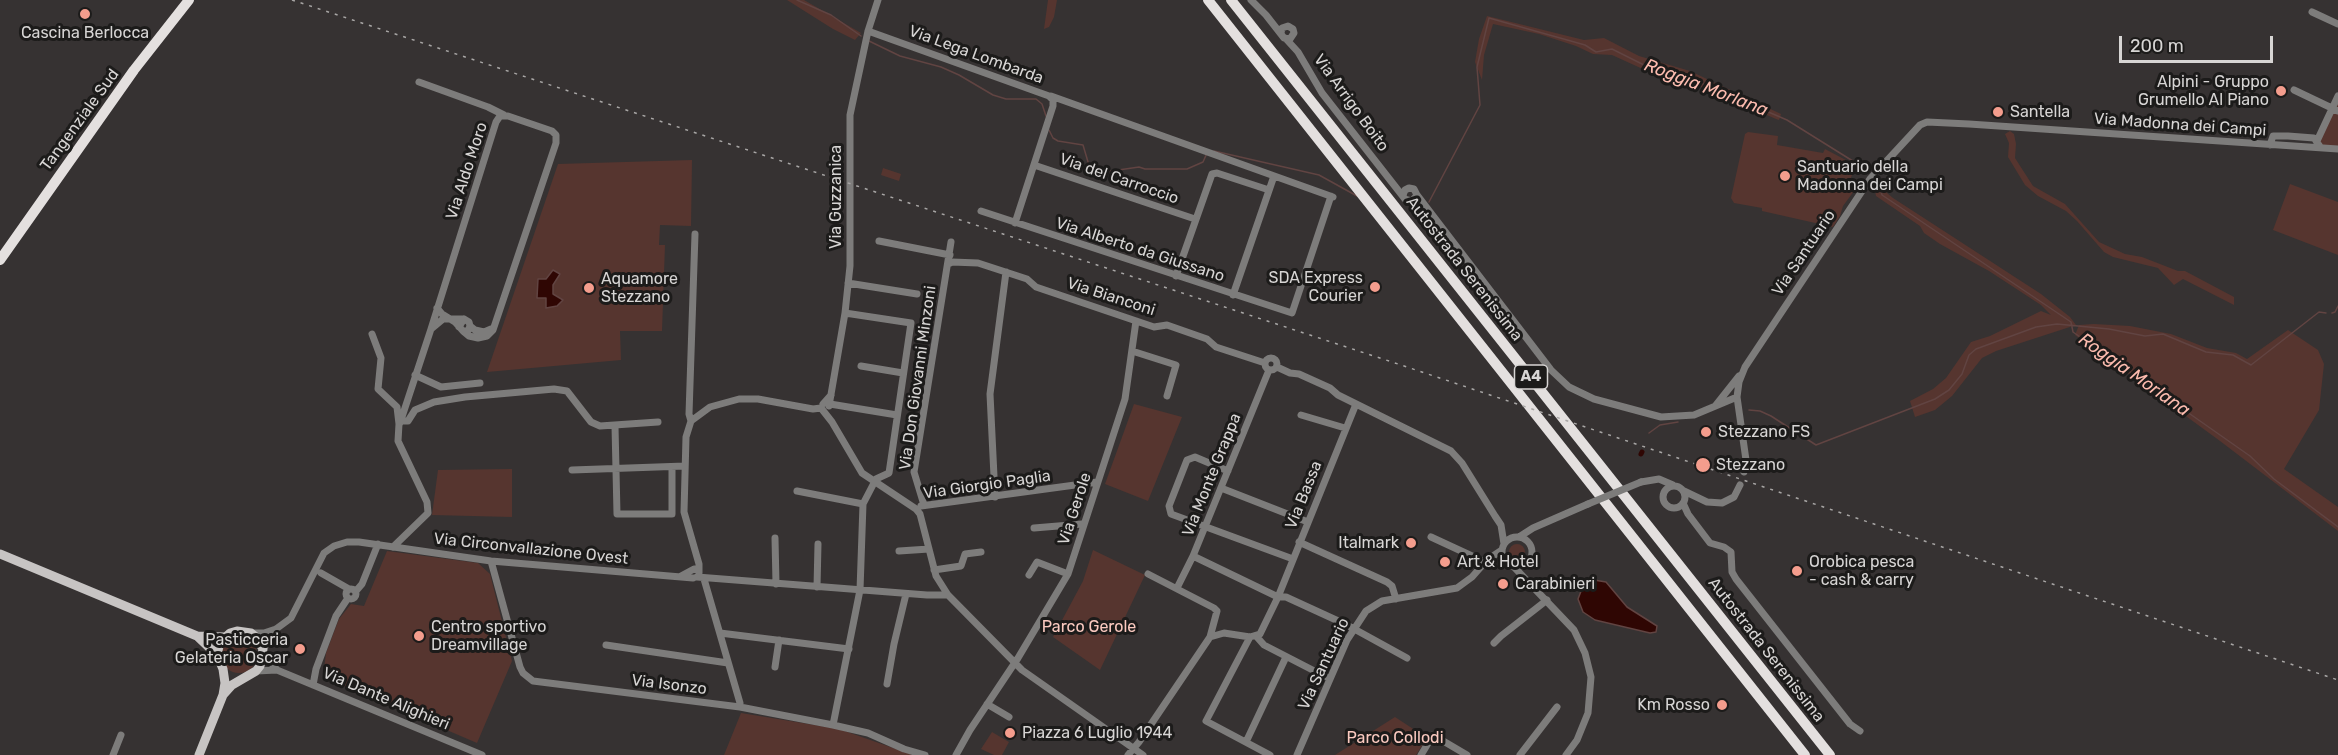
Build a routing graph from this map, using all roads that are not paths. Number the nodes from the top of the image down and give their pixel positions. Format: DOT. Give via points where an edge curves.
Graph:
graph roads {
  1 [pos="189,0"];
  2 [pos="878,0"];
  3 [pos="1208,0"];
  4 [pos="1232,0"];
  5 [pos="1251,0"];
  6 [pos="2312,12"];
  7 [pos="1266,15"];
  8 [pos="2338,24"];
  9 [pos="1286,26"];
  10 [pos="868,31"];
  11 [pos="1281,33"];
  12 [pos="1290,38"];
  13 [pos="419,82"];
  14 [pos="2294,90"];
  15 [pos="1049,96"];
  16 [pos="2338,96"];
  17 [pos="2335,110"];
  18 [pos="504,115"];
  19 [pos="2020,128"];
  20 [pos="2319,145"];
  21 [pos="2338,149"];
  22 [pos="1034,165"];
  23 [pos="1274,176"];
  24 [pos="1269,190"];
  25 [pos="1405,192"];
  26 [pos="1414,198"];
  27 [pos="981,211"];
  28 [pos="1195,219"];
  29 [pos="1016,223"];
  30 [pos="695,234"];
  31 [pos="879,241"];
  32 [pos="951,242"];
  33 [pos="950,255"];
  34 [pos="0,260"];
  35 [pos="948,264"];
  36 [pos="1006,272"];
  37 [pos="1176,276"];
  38 [pos="848,283"];
  39 [pos="917,294"];
  40 [pos="1233,296"];
  41 [pos="437,308"];
  42 [pos="845,314"];
  43 [pos="449,318"];
  44 [pos="464,319"];
  45 [pos="1136,321"];
  46 [pos="496,322"];
  47 [pos="470,326"];
  48 [pos="430,329"];
  49 [pos="461,329"];
  50 [pos="372,334"];
  51 [pos="1132,351"];
  52 [pos="861,366"];
  53 [pos="1267,366"];
  54 [pos="1745,366"];
  55 [pos="1277,367"];
  56 [pos="903,373"];
  57 [pos="415,375"];
  58 [pos="480,383"];
  59 [pos="1167,396"];
  60 [pos="1737,397"];
  61 [pos="1721,402"];
  62 [pos="1356,404"];
  63 [pos="827,406"];
  64 [pos="1738,412"];
  65 [pos="897,415"];
  66 [pos="1301,415"];
  67 [pos="691,421"];
  68 [pos="400,422"];
  69 [pos="658,422"];
  70 [pos="615,426"];
  71 [pos="1345,428"];
  72 [pos="685,466"];
  73 [pos="672,468"];
  74 [pos="615,469"];
  75 [pos="572,470"];
  76 [pos="1228,471"];
  77 [pos="1744,472"];
  78 [pos="1655,480"];
  79 [pos="1097,482"];
  80 [pos="874,483"];
  81 [pos="1740,485"];
  82 [pos="1675,486"];
  83 [pos="1221,488"];
  84 [pos="798,491"];
  85 [pos="1684,491"];
  86 [pos="1663,495"];
  87 [pos="995,498"];
  88 [pos="1700,498"];
  89 [pos="1684,502"];
  90 [pos="863,504"];
  91 [pos="924,505"];
  92 [pos="1674,508"];
  93 [pos="916,509"];
  94 [pos="1688,514"];
  95 [pos="1309,519"];
  96 [pos="1083,524"];
  97 [pos="1544,524"];
  98 [pos="1501,525"];
  99 [pos="1205,527"];
  100 [pos="1034,528"];
  101 [pos="1431,537"];
  102 [pos="1517,537"];
  103 [pos="775,538"];
  104 [pos="1299,542"];
  105 [pos="1528,542"];
  106 [pos="378,544"];
  107 [pos="818,544"];
  108 [pos="393,547"];
  109 [pos="1503,547"];
  110 [pos="929,549"];
  111 [pos="899,551"];
  112 [pos="981,552"];
  113 [pos="0,554"];
  114 [pos="1193,556"];
  115 [pos="1293,559"];
  116 [pos="1504,560"];
  117 [pos="491,561"];
  118 [pos="1486,561"];
  119 [pos="1527,564"];
  120 [pos="1514,567"];
  121 [pos="934,570"];
  122 [pos="321,573"];
  123 [pos="698,574"];
  124 [pos="1068,574"];
  125 [pos="1148,574"];
  126 [pos="1029,575"];
  127 [pos="1530,582"];
  128 [pos="776,584"];
  129 [pos="817,587"];
  130 [pos="1178,588"];
  131 [pos="353,590"];
  132 [pos="860,590"];
  133 [pos="906,594"];
  134 [pos="948,595"];
  135 [pos="1278,597"];
  136 [pos="1396,599"];
  137 [pos="1547,600"];
  138 [pos="1353,628"];
  139 [pos="276,629"];
  140 [pos="251,633"];
  141 [pos="720,633"];
  142 [pos="197,636"];
  143 [pos="225,637"];
  144 [pos="1210,637"];
  145 [pos="1253,637"];
  146 [pos="779,640"];
  147 [pos="1494,643"];
  148 [pos="606,645"];
  149 [pos="849,649"];
  150 [pos="263,651"];
  151 [pos="217,655"];
  152 [pos="1287,657"];
  153 [pos="1407,658"];
  154 [pos="728,663"];
  155 [pos="1015,664"];
  156 [pos="775,667"];
  157 [pos="223,669"];
  158 [pos="316,669"];
  159 [pos="277,670"];
  160 [pos="256,671"];
  161 [pos="243,677"];
  162 [pos="1330,679"];
  163 [pos="301,680"];
  164 [pos="887,684"];
  165 [pos="313,685"];
  166 [pos="223,695"];
  167 [pos="987,704"];
  168 [pos="740,707"];
  169 [pos="1557,707"];
  170 [pos="1009,717"];
  171 [pos="834,725"];
  172 [pos="1860,731"];
  173 [pos="121,735"];
  174 [pos="1245,742"];
  175 [pos="1131,752"];
  176 [pos="113,755"];
  177 [pos="199,755"];
  178 [pos="482,755"];
  179 [pos="926,755"];
  180 [pos="956,755"];
  181 [pos="1143,755"];
  182 [pos="1270,755"];
  183 [pos="1297,755"];
  184 [pos="1421,755"];
  185 [pos="1467,755"];
  186 [pos="1520,755"];
  187 [pos="1566,755"];
  188 [pos="1805,755"];
  189 [pos="1830,755"];
  1 -- 34 [label="highway, Tangenziale Sud" via="134,70"];
  2 -- 10 [label="street, Via Guzzanica"];
  3 -- 188 [label="highway, Autostrada Serenissima / A4"];
  4 -- 189 [label="highway, Autostrada Serenissima / A4"];
  5 -- 7 [label="street, Via Arrigo Boito"];
  6 -- 8 [label="street"];
  7 -- 9 [label="street, Via Arrigo Boito"];
  7 -- 11 [label="street, Via Arrigo Boito"];
  9 -- 11 [label="street"];
  9 -- 12 [label="street, Via Arrigo Boito" via="1293,28"];
  10 -- 15 [label="street, Via Lega Lombarda"];
  10 -- 38 [label="street, Via Guzzanica" via="849,126"];
  11 -- 12 [label="street, Via Arrigo Boito"];
  12 -- 25 [label="street, Via Arrigo Boito" via="1323,93"];
  13 -- 18 [label="street"];
  14 -- 17 [label="street"];
  15 -- 22 [label="street, Via Lega Lombarda" via="1053,106"];
  15 -- 23 [label="street"];
  16 -- 17 [label="street"];
  17 -- 20 [label="street"];
  18 -- 41 [label="street, Via Aldo Moro" via="496,122"];
  18 -- 46 [label="street, Via Aldo Moro" via="552,131 556,138"];
  19 -- 20 [label="street, Via Madonna dei Campi"];
  19 -- 54 [label="street, Via Santuario" via="1927,122 1915,130 1874,174"];
  20 -- 21 [label="street, Via Madonna dei Campi"];
  22 -- 28 [label="street, Via del Carroccio"];
  22 -- 29 [label="street, Via Lega Lombarda"];
  23 -- 24 [label="street"];
  23 -- 40 [label="street, Via Alberto da Giussano" via="1332,197 1292,313"];
  24 -- 28 [label="street" via="1212,174"];
  24 -- 40 [label="street"];
  25 -- 26 [label="street, Via Arrigo Boito" via="1406,200"];
  25 -- 26 [label="street, Via Arrigo Boito" via="1414,189"];
  26 -- 61 [label="street, Via Arrigo Boito" via="1436,219 1551,370 1569,387 1594,399 1661,417 1694,415"];
  27 -- 29 [label="street, Via Alberto da Giussano"];
  28 -- 37 [label="street"];
  29 -- 37 [label="street, Via Alberto da Giussano"];
  30 -- 67 [label="street"];
  31 -- 33 [label="street"];
  32 -- 33 [label="street, Via Don Giovanni Minzoni"];
  33 -- 35 [label="street, Via Don Giovanni Minzoni"];
  35 -- 36 [label="street, Via Bianconi" via="978,263"];
  35 -- 91 [label="street, Via Don Giovanni Minzoni" via="914,472"];
  36 -- 45 [label="street, Via Bianconi" via="1027,279 1036,287"];
  36 -- 87 [label="street" via="990,394"];
  37 -- 40 [label="street, Via Alberto da Giussano"];
  38 -- 39 [label="street"];
  38 -- 42 [label="street, Via Guzzanica"];
  41 -- 43 [label="street"];
  41 -- 48 [label="street, Via Aldo Moro"];
  42 -- 56 [label="street" via="911,323"];
  42 -- 63 [label="street, Via Guzzanica"];
  43 -- 44 [label="street"];
  43 -- 48 [label="street" via="436,322"];
  43 -- 49 [label="street"];
  44 -- 47 [label="street"];
  44 -- 49 [label="street"];
  45 -- 51 [label="street, Via Gerole"];
  45 -- 53 [label="street, Via Bianconi" via="1154,327 1167,325"];
  46 -- 47 [label="street" via="484,332"];
  46 -- 49 [label="street" via="487,336 478,338"];
  47 -- 49 [label="street" via="468,331"];
  48 -- 57 [label="street, Via Aldo Moro"];
  50 -- 68 [label="street" via="381,358 378,389 397,407"];
  51 -- 59 [label="street" via="1176,365"];
  51 -- 79 [label="street, Via Gerole" via="1125,399"];
  52 -- 56 [label="street"];
  53 -- 55 [label="street" via="1272,370"];
  53 -- 55 [label="street, Via Bianconi" via="1267,360 1273,358"];
  53 -- 76 [label="street, Via Monte Grappa"];
  54 -- 60 [label="street, Via Santuario"];
  54 -- 61 [label="street"];
  55 -- 62 [label="street, Via Bianconi" via="1330,388"];
  56 -- 65 [label="street"];
  57 -- 58 [label="street" via="441,387"];
  57 -- 68 [label="street, Via Aldo Moro"];
  60 -- 61 [label="street, Via Arrigo Boito"];
  60 -- 64 [label="street, Via Santuario"];
  61 -- 64 [label="street"];
  62 -- 71 [label="street, Via Bassa"];
  62 -- 98 [label="street, Via Bianconi" via="1451,451"];
  63 -- 65 [label="street"];
  63 -- 67 [label="street" via="813,409 739,399 710,407"];
  63 -- 80 [label="street" via="862,473"];
  64 -- 77 [label="street, Via Santuario" via="1746,460"];
  65 -- 80 [label="street" via="889,473 876,478"];
  66 -- 71 [label="street"];
  67 -- 72 [label="street"];
  68 -- 70 [label="street" via="408,421 415,410 434,402 554,389 567,391 591,422"];
  68 -- 108 [label="street" via="398,441 427,502 428,513"];
  69 -- 70 [label="street"];
  70 -- 74 [label="street"];
  71 -- 95 [label="street, Via Bassa"];
  72 -- 73 [label="street"];
  72 -- 123 [label="street" via="685,518"];
  73 -- 74 [label="street"];
  73 -- 74 [label="street" via="672,514 617,514"];
  74 -- 75 [label="street"];
  76 -- 83 [label="street, Via Monte Grappa"];
  76 -- 99 [label="street" via="1195,458 1187,460 1169,506 1171,514"];
  78 -- 82 [label="street, Via Santuario"];
  78 -- 86 [label="street"];
  78 -- 97 [label="street, Via Santuario, bridge" via="1641,482"];
  79 -- 87 [label="street, Via Giorgio Paglia"];
  79 -- 96 [label="street, Via Gerole"];
  80 -- 90 [label="street"];
  80 -- 93 [label="street"];
  81 -- 88 [label="street, Via Santuario" via="1734,497 1722,503"];
  82 -- 85 [label="street, Via Santuario"];
  82 -- 86 [label="street"];
  83 -- 95 [label="street"];
  83 -- 99 [label="street, Via Monte Grappa"];
  84 -- 90 [label="street"];
  85 -- 88 [label="street, Via Santuario"];
  85 -- 89 [label="street"];
  86 -- 92 [label="street" via="1665,504"];
  87 -- 91 [label="street, Via Giorgio Paglia"];
  88 -- 89 [label="street, Via Santuario"];
  89 -- 92 [label="street, Via Santuario"];
  89 -- 94 [label="street"];
  90 -- 132 [label="street"];
  91 -- 93 [label="street, Via Giorgio Paglia"];
  92 -- 94 [label="street"];
  93 -- 110 [label="street"];
  94 -- 172 [label="street" via="1710,543 1731,552 1736,579 1850,724"];
  95 -- 104 [label="street, Via Bassa"];
  96 -- 100 [label="street"];
  96 -- 124 [label="street, Via Gerole"];
  97 -- 102 [label="street, Via Santuario"];
  97 -- 105 [label="street, Via Santuario"];
  98 -- 102 [label="street, Via Bianconi"];
  98 -- 109 [label="street, Via Bianconi"];
  99 -- 114 [label="street, Via Monte Grappa"];
  99 -- 115 [label="street"];
  101 -- 118 [label="street"];
  102 -- 105 [label="street"];
  102 -- 109 [label="street, Via Santuario"];
  103 -- 128 [label="street"];
  104 -- 115 [label="street, Via Bassa"];
  104 -- 136 [label="street" via="1387,582"];
  105 -- 119 [label="street" via="1532,554"];
  106 -- 108 [label="street, Via Circonvallazione Ovest"];
  106 -- 131 [label="street" via="362,584"];
  106 -- 139 [label="street, Via Circonvallazione Ovest" via="346,542 324,553 295,612"];
  107 -- 129 [label="street"];
  108 -- 117 [label="street, Via Circonvallazione Ovest"];
  109 -- 116 [label="street"];
  109 -- 118 [label="street, Via Santuario"];
  110 -- 111 [label="street"];
  110 -- 121 [label="street"];
  112 -- 121 [label="street" via="965,554 961,566"];
  113 -- 142 [label="main road"];
  114 -- 130 [label="street, Via Monte Grappa"];
  114 -- 135 [label="street"];
  115 -- 135 [label="street, Via Bassa"];
  116 -- 118 [label="street"];
  116 -- 120 [label="street"];
  117 -- 123 [label="street, Via Circonvallazione Ovest" via="681,576"];
  117 -- 168 [label="street, Via Isonzo" via="520,667 533,681"];
  118 -- 136 [label="street, Via Santuario" via="1457,588"];
  119 -- 120 [label="street"];
  119 -- 127 [label="street"];
  120 -- 127 [label="street"];
  121 -- 134 [label="street"];
  122 -- 131 [label="street"];
  123 -- 128 [label="street, Via Circonvallazione Ovest"];
  123 -- 141 [label="street"];
  124 -- 126 [label="street" via="1037,562"];
  124 -- 155 [label="street, Via Gerole"];
  125 -- 130 [label="street"];
  127 -- 137 [label="street"];
  128 -- 129 [label="street, Via Circonvallazione Ovest"];
  129 -- 132 [label="street, Via Circonvallazione Ovest"];
  130 -- 144 [label="street" via="1217,611"];
  131 -- 158 [label="street" via="346,593 348,598 336,616"];
  132 -- 133 [label="street, Via Circonvallazione Ovest"];
  132 -- 149 [label="street"];
  133 -- 134 [label="street, Via Circonvallazione Ovest"];
  133 -- 164 [label="street"];
  134 -- 155 [label="street"];
  135 -- 138 [label="street" via="1286,597"];
  135 -- 145 [label="street, Via Bassa" via="1262,630"];
  136 -- 138 [label="street, Via Santuario" via="1371,606"];
  137 -- 147 [label="street"];
  137 -- 187 [label="street" via="1574,630 1585,652 1591,678 1588,713"];
  138 -- 153 [label="street"];
  138 -- 162 [label="street, Via Santuario"];
  139 -- 140 [label="street"];
  139 -- 150 [label="street, Via Circonvallazione Ovest"];
  140 -- 143 [label="main road" via="237,631"];
  140 -- 150 [label="main road"];
  141 -- 146 [label="street"];
  141 -- 154 [label="street"];
  142 -- 143 [label="main road"];
  142 -- 151 [label="main road"];
  143 -- 151 [label="main road"];
  144 -- 145 [label="street" via="1224,633"];
  144 -- 175 [label="street"];
  145 -- 152 [label="street"];
  145 -- 174 [label="street, Via Bassa" via="1206,722"];
  146 -- 149 [label="street"];
  146 -- 156 [label="street"];
  148 -- 154 [label="street"];
  149 -- 171 [label="street"];
  150 -- 159 [label="street, Via Dante Alighieri"];
  150 -- 160 [label="main road"];
  151 -- 157 [label="main road"];
  152 -- 162 [label="street"];
  152 -- 174 [label="street"];
  154 -- 168 [label="street"];
  155 -- 167 [label="street, Via Gerole"];
  155 -- 175 [label="street"];
  157 -- 161 [label="main road"];
  157 -- 166 [label="main road"];
  158 -- 163 [label="street"];
  158 -- 165 [label="street"];
  159 -- 160 [label="street, Via Dante Alighieri"];
  159 -- 163 [label="street, Via Dante Alighieri"];
  160 -- 161 [label="main road"];
  161 -- 166 [label="main road"];
  162 -- 183 [label="street, Via Santuario"];
  163 -- 165 [label="street, Via Dante Alighieri"];
  165 -- 178 [label="street, Via Dante Alighieri"];
  166 -- 177 [label="main road"];
  167 -- 170 [label="street"];
  167 -- 180 [label="street, Via Gerole"];
  168 -- 171 [label="street, Via Isonzo"];
  169 -- 186 [label="street"];
  171 -- 179 [label="street, Via Isonzo"];
  173 -- 176 [label="street"];
  174 -- 182 [label="street"];
  175 -- 181 [label="street"];
  184 -- 185 [label="street" via="1433,735"];
}
